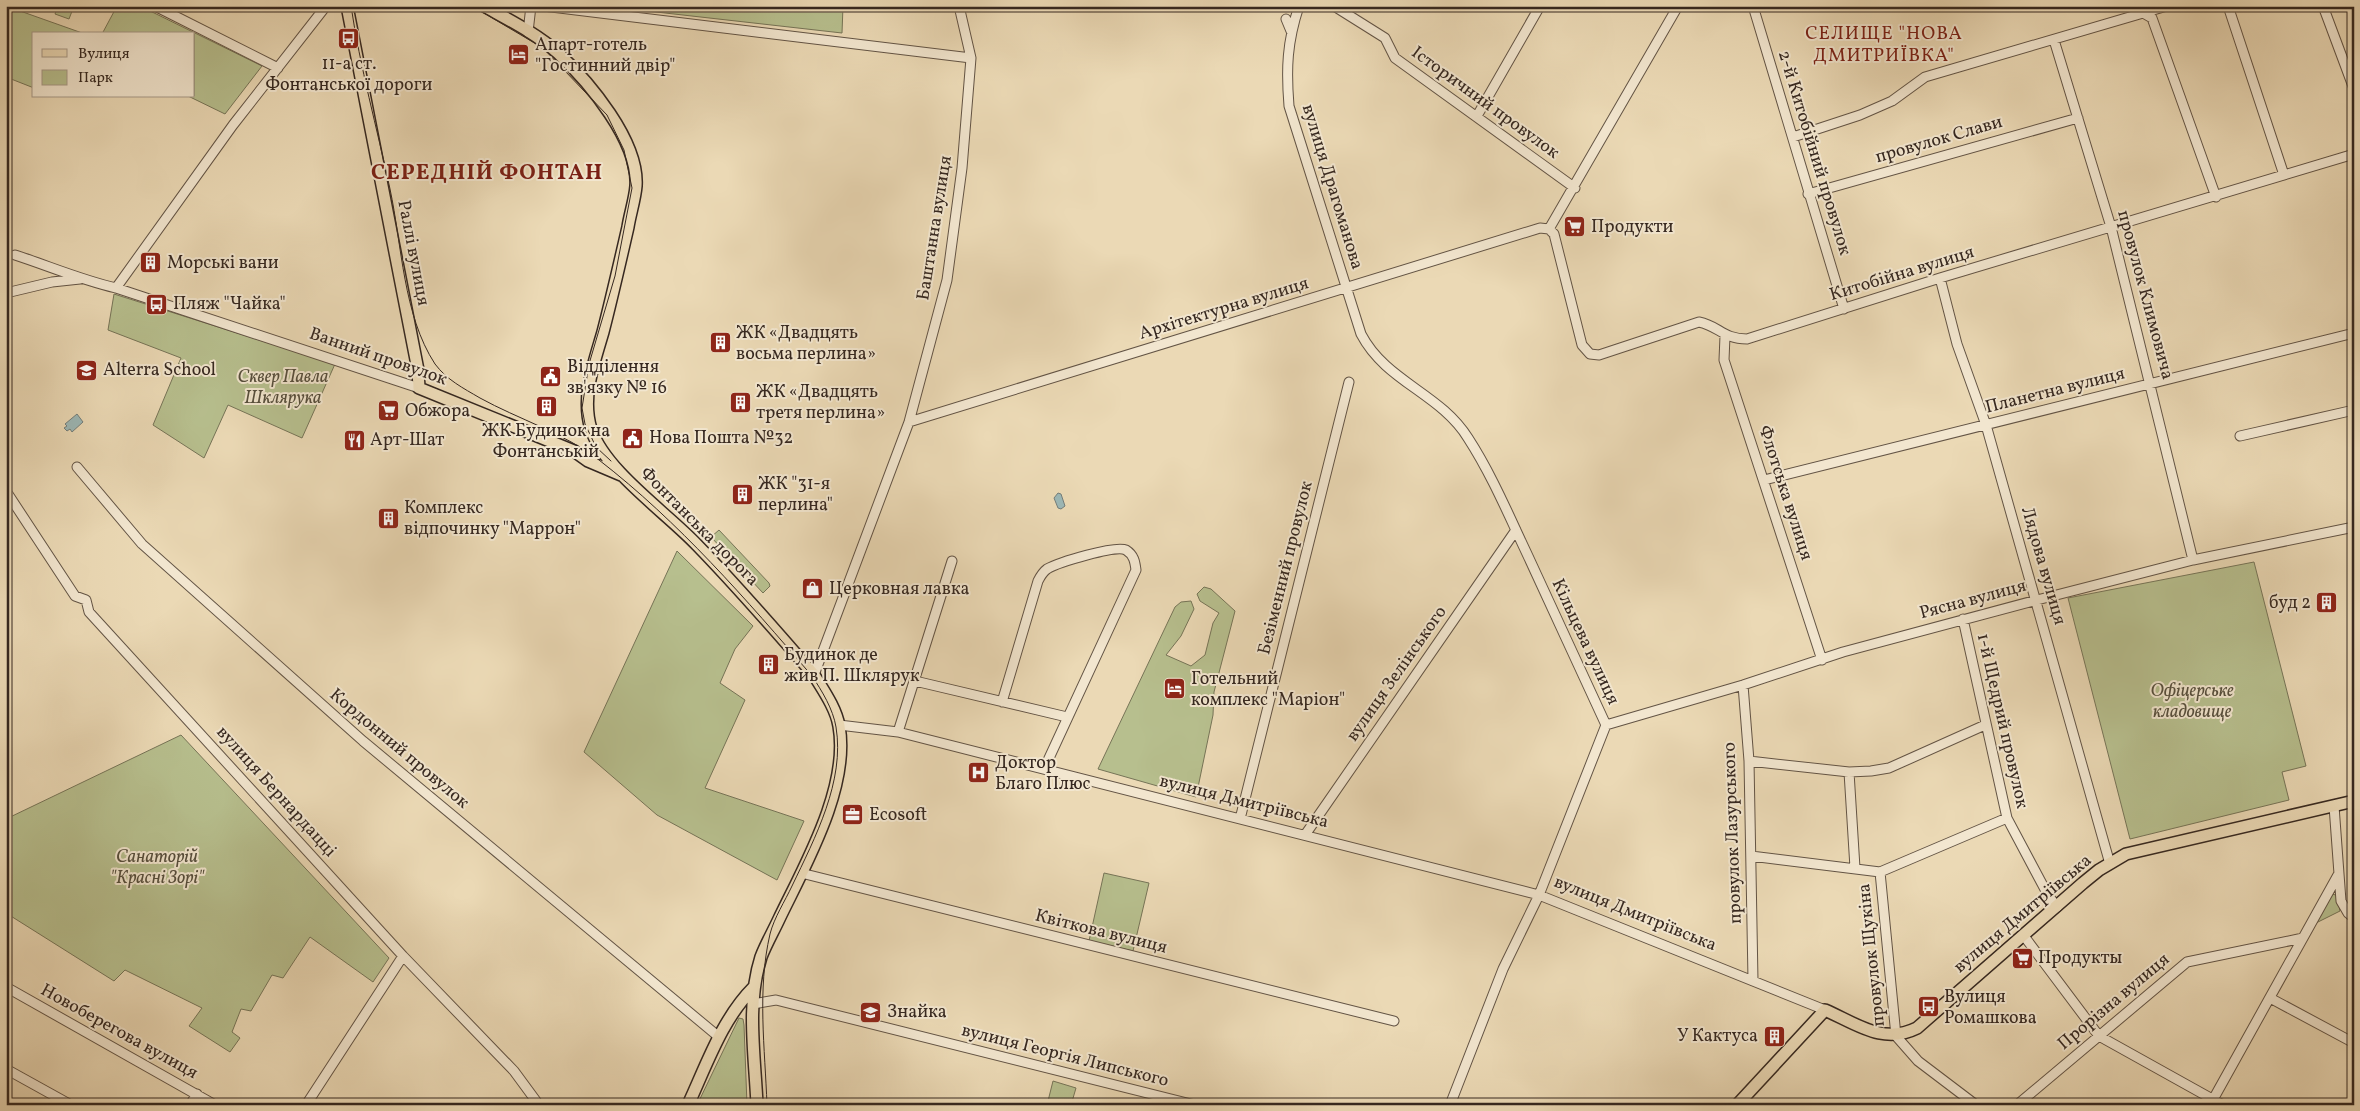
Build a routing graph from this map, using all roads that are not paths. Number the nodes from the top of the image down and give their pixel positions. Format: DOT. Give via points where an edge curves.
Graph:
graph roads {
  1 [pos="155,6"];
  2 [pos="326,6"];
  3 [pos="348,6"];
  4 [pos="353,6"];
  5 [pos="484,6"];
  6 [pos="531,6"];
  7 [pos="543,6"];
  8 [pos="959,6"];
  9 [pos="1299,6"];
  10 [pos="1334,6"];
  11 [pos="1540,6"];
  12 [pos="1678,6"];
  13 [pos="1752,6"];
  14 [pos="2137,6"];
  15 [pos="2167,6"];
  16 [pos="2228,6"];
  17 [pos="2323,6"];
  18 [pos="2144,14"];
  19 [pos="1286,19"];
  20 [pos="350,20"];
  21 [pos="1291,31"];
  22 [pos="528,32"];
  23 [pos="2054,40"];
  24 [pos="971,58"];
  25 [pos="278,68"];
  26 [pos="2354,89"];
  27 [pos="1477,116"];
  28 [pos="2078,118"];
  29 [pos="1793,137"];
  30 [pos="2354,154"];
  31 [pos="2284,175"];
  32 [pos="1575,188"];
  33 [pos="1808,194"];
  34 [pos="2216,197"];
  35 [pos="2111,226"];
  36 [pos="1550,229"];
  37 [pos="15,255"];
  38 [pos="1940,278"];
  39 [pos="81,279"];
  40 [pos="116,288"];
  41 [pos="1346,288"];
  42 [pos="6,293"];
  43 [pos="1844,309"];
  44 [pos="2354,333"];
  45 [pos="1725,336"];
  46 [pos="1349,382"];
  47 [pos="2151,384"];
  48 [pos="419,388"];
  49 [pos="2354,410"];
  50 [pos="909,422"];
  51 [pos="1986,425"];
  52 [pos="2240,436"];
  53 [pos="595,437"];
  54 [pos="574,451"];
  55 [pos="76,467"];
  56 [pos="621,475"];
  57 [pos="1764,480"];
  58 [pos="6,491"];
  59 [pos="2354,527"];
  60 [pos="1516,530"];
  61 [pos="2193,560"];
  62 [pos="952,562"];
  63 [pos="2036,600"];
  64 [pos="1963,619"];
  65 [pos="1822,660"];
  66 [pos="814,675"];
  67 [pos="915,681"];
  68 [pos="1743,685"];
  69 [pos="1002,702"];
  70 [pos="1067,717"];
  71 [pos="839,725"];
  72 [pos="1606,725"];
  73 [pos="1985,725"];
  74 [pos="898,732"];
  75 [pos="1749,761"];
  76 [pos="1044,769"];
  77 [pos="1849,772"];
  78 [pos="2354,801"];
  79 [pos="2334,806"];
  80 [pos="2007,818"];
  81 [pos="1240,819"];
  82 [pos="1305,836"];
  83 [pos="1751,856"];
  84 [pos="2110,864"];
  85 [pos="1854,868"];
  86 [pos="1880,872"];
  87 [pos="801,873"];
  88 [pos="2338,875"];
  89 [pos="1539,895"];
  90 [pos="2057,907"];
  91 [pos="2354,918"];
  92 [pos="2024,936"];
  93 [pos="2303,938"];
  94 [pos="402,956"];
  95 [pos="1754,980"];
  96 [pos="6,987"];
  97 [pos="754,987"];
  98 [pos="2270,998"];
  99 [pos="739,1002"];
  100 [pos="753,1009"];
  101 [pos="1824,1010"];
  102 [pos="1394,1021"];
  103 [pos="1896,1036"];
  104 [pos="2098,1036"];
  105 [pos="719,1037"];
  106 [pos="2354,1043"];
  107 [pos="6,1069"];
  108 [pos="196,1094"];
  109 [pos="2212,1102"];
  110 [pos="71,1105"];
  111 [pos="190,1105"];
  112 [pos="215,1105"];
  113 [pos="306,1105"];
  114 [pos="539,1105"];
  115 [pos="688,1105"];
  116 [pos="757,1105"];
  117 [pos="1195,1105"];
  118 [pos="1450,1105"];
  119 [pos="1737,1105"];
  120 [pos="1976,1105"];
  121 [pos="2017,1105"];
  122 [pos="2223,1105"];
  1 -- 25 [label="street"];
  2 -- 25 [label="street"];
  3 -- 20 [label="main road, Раллі вулиця"];
  4 -- 20 [label="main road"];
  5 -- 22 [label="main road, Фонтанська дорога"];
  6 -- 22 [label="street"];
  7 -- 24 [label="street"];
  8 -- 24 [label="street, Баштанна вулиця"];
  9 -- 21 [label="street, вулиця Драгоманова"];
  10 -- 27 [label="street, Історичний провулок" via="1386,38 1394,58"];
  11 -- 27 [label="street"];
  12 -- 32 [label="street"];
  13 -- 29 [label="street, 2-й Китобійний провулок"];
  14 -- 18 [label="street"];
  15 -- 18 [label="street"];
  16 -- 31 [label="street"];
  17 -- 26 [label="street"];
  18 -- 23 [label="street"];
  18 -- 34 [label="street" via="2152,18"];
  19 -- 21 [label="street"];
  20 -- 48 [label="main road, Раллі вулиця"];
  21 -- 41 [label="street, вулиця Драгоманова" via="1286,68 1289,106"];
  22 -- 53 [label="main road, Фонтанська дорога" via="557,53 610,113 634,167 636,186 589,384 587,410"];
  23 -- 28 [label="street, провулок Климовича"];
  23 -- 29 [label="street" via="1925,77 1892,101"];
  24 -- 50 [label="street, Баштанна вулиця" via="962,168 947,280"];
  25 -- 40 [label="street"];
  27 -- 32 [label="street, Історичний провулок"];
  28 -- 33 [label="street, провулок Слави"];
  28 -- 35 [label="street, провулок Климовича"];
  29 -- 33 [label="street, 2-й Китобійний провулок"];
  30 -- 31 [label="street, Китобійна вулиця"];
  31 -- 34 [label="street, Китобійна вулиця"];
  32 -- 36 [label="street"];
  33 -- 43 [label="street, 2-й Китобійний провулок"];
  34 -- 35 [label="street, Китобійна вулиця"];
  35 -- 38 [label="street, Китобійна вулиця"];
  35 -- 47 [label="street, провулок Климовича"];
  36 -- 41 [label="street, Архітектурна вулиця" via="1540,228"];
  36 -- 45 [label="street, Китобійна вулиця" via="1554,234 1582,346 1587,352 1599,355 1699,322"];
  37 -- 39 [label="street, Ванний провулок"];
  38 -- 43 [label="street, Китобійна вулиця"];
  38 -- 51 [label="street, Лядова вулиця" via="1957,344"];
  39 -- 40 [label="street, Ванний провулок"];
  39 -- 42 [label="street, Ванний провулок"];
  40 -- 48 [label="street, Ванний провулок"];
  41 -- 50 [label="street, Архітектурна вулиця"];
  41 -- 60 [label="street, Кільцева вулиця" via="1370,352 1452,415 1468,438"];
  43 -- 45 [label="street, Китобійна вулиця" via="1747,339"];
  44 -- 47 [label="street, Планетна вулиця"];
  45 -- 57 [label="street, Флотська вулиця" via="1724,360"];
  46 -- 81 [label="street, Безіменний провулок"];
  47 -- 51 [label="street, Планетна вулиця"];
  47 -- 61 [label="street, провулок Климовича"];
  48 -- 54 [label="main road, Ванний провулок"];
  49 -- 52 [label="street"];
  50 -- 66 [label="street, Баштанна вулиця"];
  51 -- 57 [label="street, Планетна вулиця"];
  51 -- 63 [label="street, Лядова вулиця"];
  53 -- 54 [label="main road" via="589,452"];
  53 -- 56 [label="main road, Фонтанська дорога"];
  54 -- 56 [label="main road, Ванний провулок" via="588,461"];
  55 -- 105 [label="street, Кордонний провулок" via="142,544 348,728"];
  56 -- 66 [label="main road, Фонтанська дорога" via="696,543"];
  57 -- 65 [label="street, Флотська вулиця"];
  58 -- 94 [label="street, вулиця Бернардацці" via="75,596 86,600 89,612"];
  59 -- 61 [label="street, Рясна вулиця"];
  60 -- 72 [label="street, Кільцева вулиця"];
  60 -- 82 [label="street, вулиця Зелінського"];
  61 -- 63 [label="street, Рясна вулиця"];
  62 -- 67 [label="street"];
  63 -- 64 [label="street, Рясна вулиця"];
  63 -- 84 [label="street, Лядова вулиця"];
  64 -- 65 [label="street, Рясна вулиця"];
  64 -- 73 [label="street, 1-й Щедрий провулок"];
  65 -- 68 [label="street, Рясна вулиця"];
  66 -- 71 [label="main road, Фонтанська дорога" via="828,697"];
  67 -- 69 [label="street"];
  67 -- 74 [label="street"];
  68 -- 72 [label="street, Рясна вулиця"];
  68 -- 75 [label="street, провулок Лазурського"];
  69 -- 70 [label="street"];
  69 -- 70 [label="street" via="1043,573 1054,566 1120,548 1134,557 1136,570"];
  70 -- 76 [label="street"];
  71 -- 74 [label="street, вулиця Дмитріївська"];
  71 -- 87 [label="main road, Фонтанська дорога" via="840,768 834,794"];
  72 -- 89 [label="street, Кільцева вулиця"];
  73 -- 77 [label="street" via="1889,768"];
  73 -- 80 [label="street, 1-й Щедрий провулок"];
  74 -- 76 [label="street, вулиця Дмитріївська"];
  75 -- 77 [label="street"];
  75 -- 83 [label="street, провулок Лазурського"];
  76 -- 81 [label="street, вулиця Дмитріївська"];
  77 -- 85 [label="street"];
  78 -- 79 [label="main road, вулиця Дмитріївська"];
  79 -- 84 [label="main road, вулиця Дмитріївська" via="2144,848"];
  79 -- 88 [label="street"];
  80 -- 86 [label="street"];
  80 -- 90 [label="street, 1-й Щедрий провулок"];
  81 -- 82 [label="street, вулиця Дмитріївська"];
  82 -- 89 [label="street, вулиця Дмитріївська"];
  83 -- 85 [label="street"];
  83 -- 95 [label="street, провулок Лазурського"];
  84 -- 90 [label="main road, вулиця Дмитріївська"];
  85 -- 86 [label="street"];
  86 -- 103 [label="street, провулок Щукіна"];
  87 -- 97 [label="main road, Фонтанська дорога" via="762,957"];
  87 -- 102 [label="street, Квіткова вулиця"];
  88 -- 91 [label="street" via="2340,901"];
  88 -- 93 [label="street"];
  89 -- 95 [label="street, вулиця Дмитріївська"];
  89 -- 118 [label="street, Кільцева вулиця" via="1503,969"];
  90 -- 92 [label="main road, вулиця Дмитріївська"];
  92 -- 103 [label="main road, вулиця Дмитріївська" via="1917,1028"];
  92 -- 104 [label="street"];
  93 -- 98 [label="street"];
  93 -- 104 [label="street, Прорізна вулиця" via="2186,962"];
  94 -- 113 [label="street"];
  94 -- 114 [label="street, вулиця Бернардацці" via="514,1071"];
  95 -- 101 [label="street, вулиця Дмитріївська"];
  96 -- 108 [label="street, Новоберегова вулиця"];
  97 -- 99 [label="main road"];
  97 -- 100 [label="main road, Фонтанська дорога"];
  98 -- 106 [label="street"];
  98 -- 109 [label="street"];
  99 -- 100 [label="main road"];
  99 -- 105 [label="main road"];
  100 -- 116 [label="main road, Фонтанська дорога"];
  100 -- 117 [label="street, вулиця Георгія Липського" via="776,1000"];
  101 -- 103 [label="main road, вулиця Дмитріївська" via="1872,1031"];
  101 -- 119 [label="main road"];
  103 -- 120 [label="street" via="1918,1061"];
  104 -- 109 [label="street"];
  104 -- 121 [label="street, Прорізна вулиця"];
  105 -- 115 [label="main road"];
  107 -- 110 [label="street"];
  108 -- 111 [label="street"];
  108 -- 112 [label="street, Новоберегова вулиця"];
  109 -- 122 [label="street"];
}
